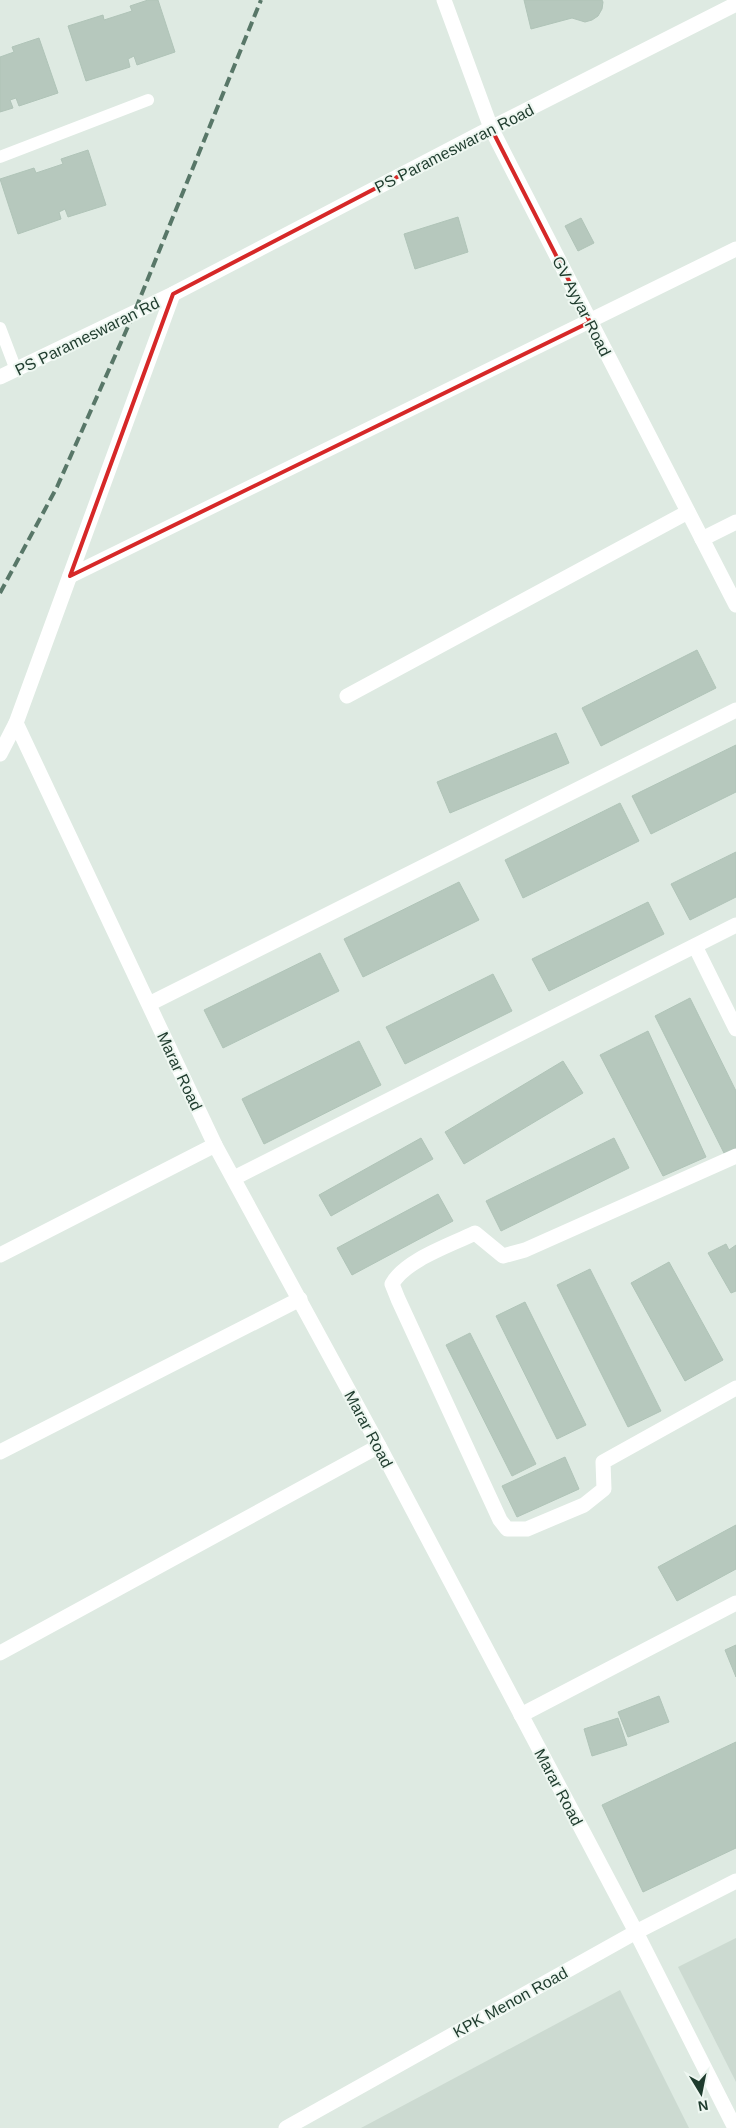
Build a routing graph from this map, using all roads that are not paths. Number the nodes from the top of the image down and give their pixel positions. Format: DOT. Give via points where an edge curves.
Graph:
graph roads {
  1 [pos="444,0"];
  2 [pos="736,4"];
  3 [pos="148,100"];
  4 [pos="490,128"];
  5 [pos="0,157"];
  6 [pos="736,249"];
  7 [pos="173,294"];
  8 [pos="590,322"];
  9 [pos="0,328"];
  10 [pos="16,370"];
  11 [pos="0,377"];
  12 [pos="688,512"];
  13 [pos="736,522"];
  14 [pos="702,540"];
  15 [pos="70,576"];
  16 [pos="736,605"];
  17 [pos="347,696"];
  18 [pos="736,710"];
  19 [pos="16,723"];
  20 [pos="0,754"];
  21 [pos="736,925"];
  22 [pos="695,946"];
  23 [pos="149,1004"];
  24 [pos="736,1028"];
  25 [pos="215,1144"];
  26 [pos="736,1156"];
  27 [pos="234,1178"];
  28 [pos="0,1255"];
  29 [pos="300,1299"];
  30 [pos="736,1388"];
  31 [pos="379,1446"];
  32 [pos="0,1452"];
  33 [pos="736,1603"];
  34 [pos="0,1653"];
  35 [pos="521,1715"];
  36 [pos="736,1881"];
  37 [pos="636,1932"];
  38 [pos="308,2122"];
  39 [pos="286,2128"];
  40 [pos="735,2128"];
  1 -- 4 [label="street, GV Ayyar Road"];
  2 -- 4 [label="street, PS Parameswaran Road"];
  3 -- 5 [label="lane"];
  4 -- 7 [label="street, PS Parameswaran Road"];
  4 -- 8 [label="street, GV Ayyar Road"];
  6 -- 8 [label="street"];
  7 -- 10 [label="street, PS Parameswaran Rd"];
  7 -- 15 [label="street"];
  8 -- 12 [label="street, GV Ayyar Road"];
  8 -- 15 [label="street"];
  9 -- 10 [label="lane"];
  10 -- 11 [label="street, PS Parameswaran Rd"];
  12 -- 14 [label="street, GV Ayyar Road"];
  12 -- 17 [label="street"];
  13 -- 14 [label="street"];
  14 -- 16 [label="street, GV Ayyar Road"];
  15 -- 19 [label="street"];
  18 -- 23 [label="street"];
  19 -- 20 [label="street"];
  19 -- 23 [label="street, Marar Road"];
  21 -- 22 [label="street"];
  22 -- 24 [label="street"];
  22 -- 27 [label="street"];
  23 -- 25 [label="street, Marar Road"];
  25 -- 27 [label="street, Marar Road"];
  25 -- 28 [label="street"];
  26 -- 30 [label="street" via="525,1250 503,1256 475,1233 422,1259 397,1276 392,1284 500,1520 507,1529 527,1529 584,1505 604,1490 603,1462"];
  27 -- 29 [label="street, Marar Road"];
  29 -- 31 [label="street, Marar Road"];
  29 -- 32 [label="street"];
  31 -- 34 [label="street"];
  31 -- 35 [label="street, Marar Road"];
  33 -- 35 [label="street"];
  35 -- 37 [label="street, Marar Road"];
  36 -- 37 [label="street, KPK Menon Road"];
  37 -- 38 [label="street, KPK Menon Road"];
  37 -- 40 [label="street, Marar Road"];
  38 -- 39 [label="street, KPK Menon Road"];
}
